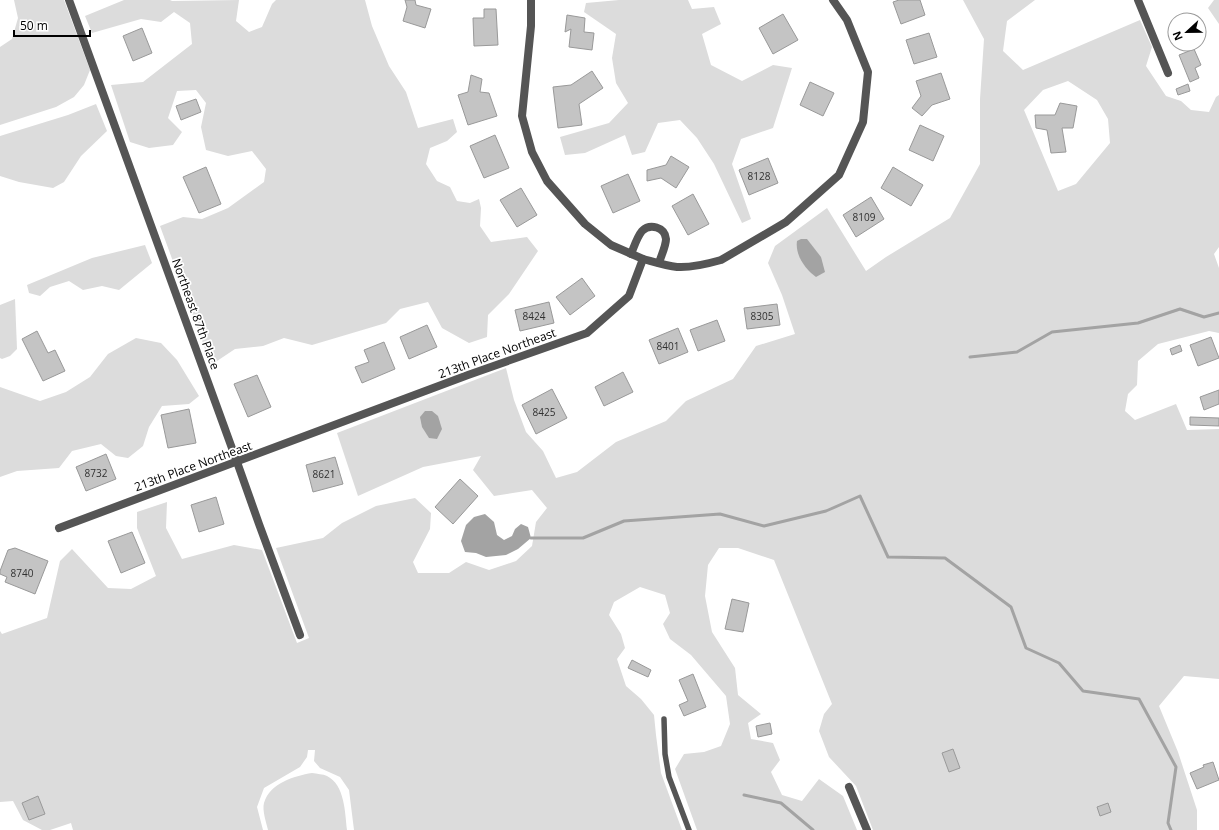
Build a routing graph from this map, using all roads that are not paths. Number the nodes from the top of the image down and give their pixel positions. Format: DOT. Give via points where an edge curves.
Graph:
graph roads {
  1 [pos="69,0"];
  2 [pos="531,0"];
  3 [pos="833,0"];
  4 [pos="1138,0"];
  5 [pos="1168,73"];
  6 [pos="631,254"];
  7 [pos="643,259"];
  8 [pos="659,263"];
  9 [pos="237,462"];
  10 [pos="59,528"];
  11 [pos="300,635"];
  12 [pos="664,719"];
  13 [pos="849,787"];
  14 [pos="689,830"];
  15 [pos="867,830"];
  1 -- 9 [label="street, Northeast 87th Place"];
  2 -- 6 [label="street" via="531,26 522,116 532,152 547,181 585,224 611,245"];
  3 -- 8 [label="street" via="847,20 868,72 863,122 839,175 786,222 721,260 677,267"];
  4 -- 5 [label="street"];
  6 -- 7 [label="street"];
  6 -- 8 [label="street" via="642,230 650,226 655,227 663,231 666,239"];
  7 -- 8 [label="street"];
  7 -- 9 [label="street, 213th Place Northeast" via="629,296 587,334 468,375"];
  9 -- 10 [label="street, 213th Place Northeast"];
  9 -- 11 [label="street, Northeast 87th Place"];
  12 -- 14 [label="lane" via="665,754 669,777"];
  13 -- 15 [label="street"];
}
